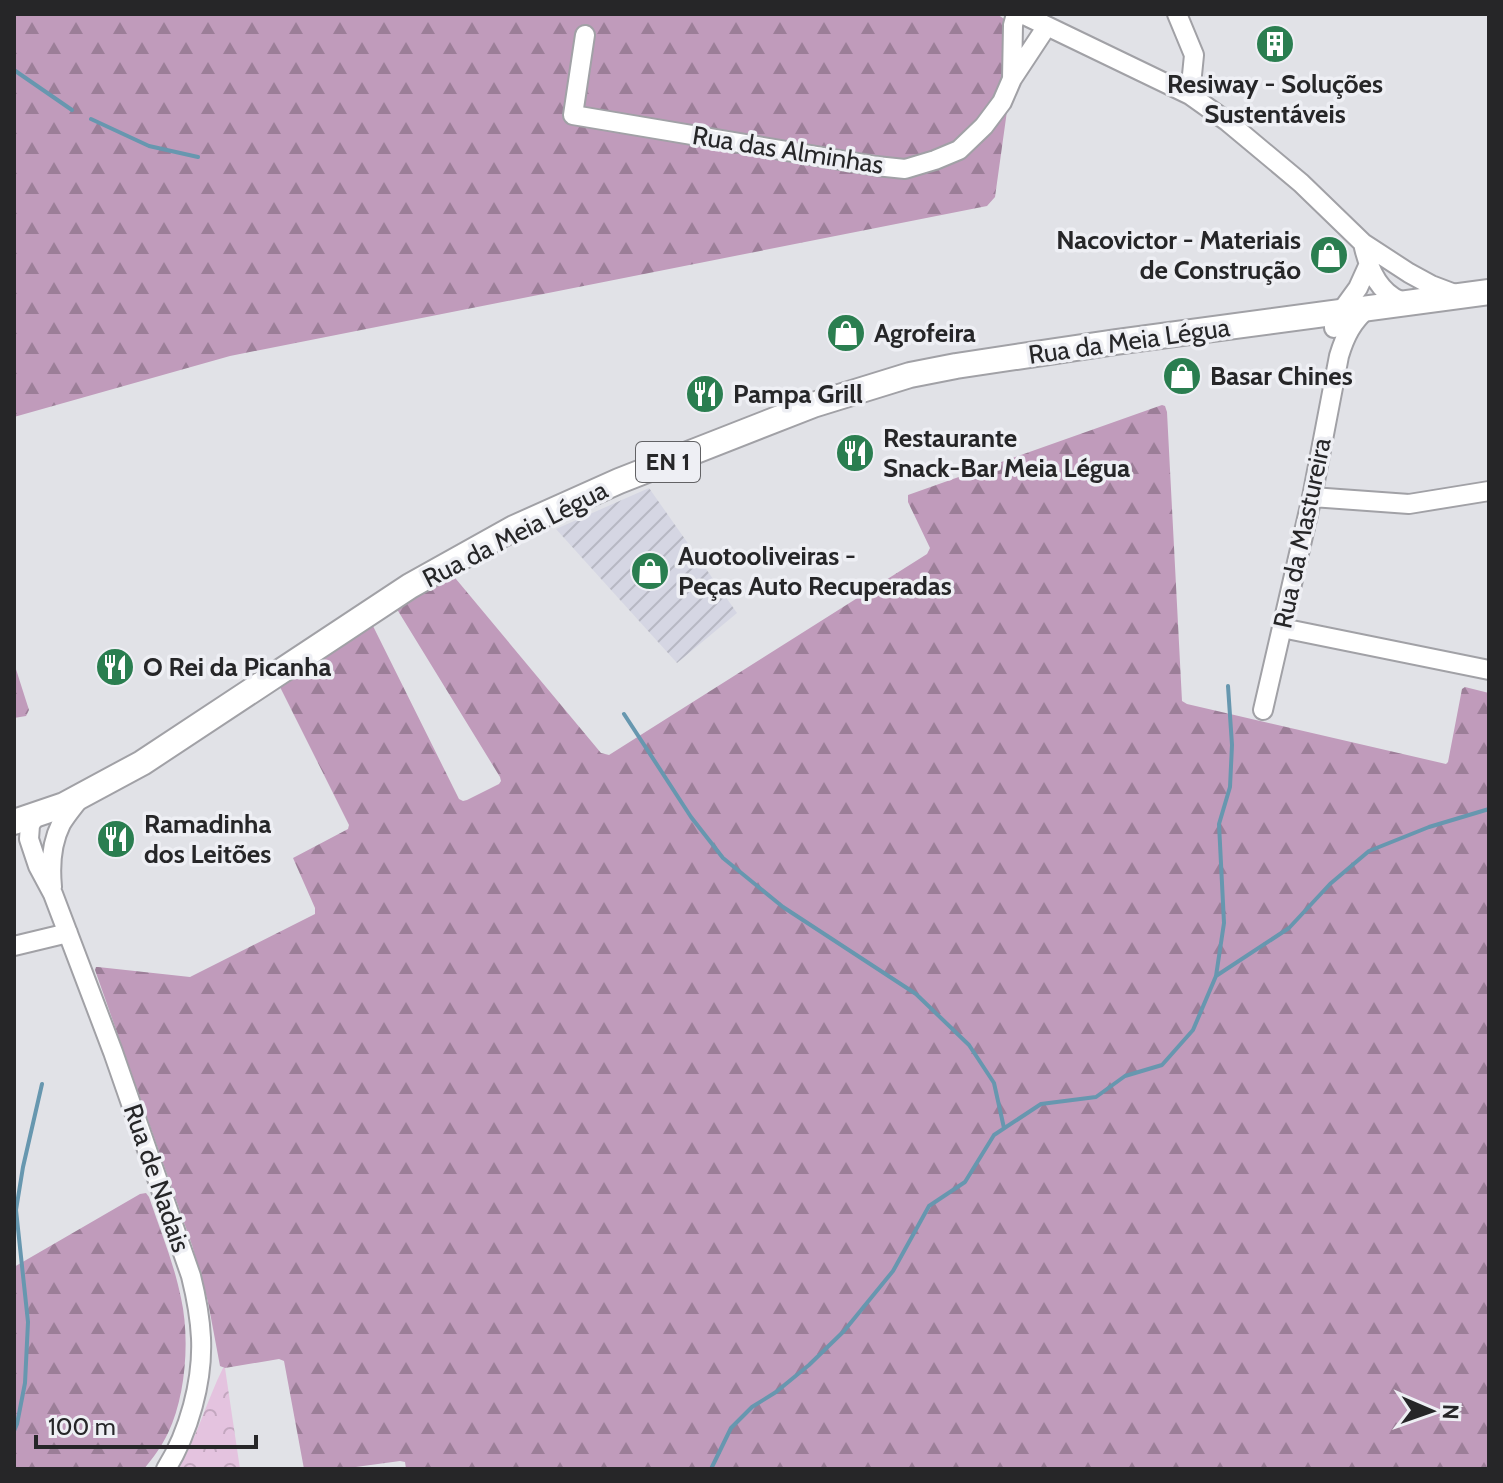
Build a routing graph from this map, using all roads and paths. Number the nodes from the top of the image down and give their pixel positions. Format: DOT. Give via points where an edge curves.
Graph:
graph roads {
  1 [pos="1016,14"];
  2 [pos="1022,14"];
  3 [pos="1177,14"];
  4 [pos="1047,26"];
  5 [pos="585,35"];
  6 [pos="1012,79"];
  7 [pos="1190,95"];
  8 [pos="1363,243"];
  9 [pos="1393,261"];
  10 [pos="1368,266"];
  11 [pos="1489,292"];
  12 [pos="1460,296"];
  13 [pos="1389,304"];
  14 [pos="1337,321"];
  15 [pos="1489,491"];
  16 [pos="1312,497"];
  17 [pos="1282,628"];
  18 [pos="1489,670"];
  19 [pos="1263,710"];
  20 [pos="80,798"];
  21 [pos="31,816"];
  22 [pos="14,846"];
  23 [pos="45,861"];
  24 [pos="68,933"];
  25 [pos="14,946"];
  26 [pos="166,1469"];
  1 -- 6 [label="street, Rua das Alminhas"];
  2 -- 4 [label="street"];
  3 -- 7 [label="street" via="1194,55"];
  4 -- 6 [label="street, Rua das Alminhas"];
  4 -- 7 [label="street"];
  5 -- 6 [label="street, Rua das Alminhas" via="573,115 905,169 959,150 1002,102"];
  7 -- 8 [label="street" via="1301,183"];
  8 -- 9 [label="street"];
  8 -- 10 [label="street"];
  9 -- 12 [label="street"];
  9 -- 13 [label="street" via="1401,281"];
  10 -- 13 [label="street"];
  10 -- 14 [label="street, Rua da Mastureira"];
  11 -- 12 [label="main road, Rua da Meia Légua / EN 1"];
  12 -- 13 [label="main road, Rua da Meia Légua / EN 1"];
  13 -- 14 [label="main road, Rua da Meia Légua / EN 1"];
  14 -- 16 [label="street, Rua da Mastureira" via="1339,356"];
  14 -- 20 [label="main road, Rua da Meia Légua / EN 1" via="1302,317 1043,352 910,375 813,405 514,528 423,579"];
  15 -- 16 [label="street" via="1409,504"];
  16 -- 17 [label="street, Rua da Mastureira"];
  17 -- 18 [label="street"];
  17 -- 19 [label="street, Rua da Mastureira"];
  20 -- 21 [label="main road, Rua da Meia Légua / EN 1"];
  20 -- 23 [label="street, Rua de Nadais"];
  21 -- 23 [label="street, Rua de Nadais" via="29,839"];
  22 -- 23 [label="street"];
  23 -- 24 [label="street, Rua de Nadais"];
  24 -- 25 [label="street"];
  24 -- 26 [label="street, Rua de Nadais" via="198,1307 201,1339 195,1390"];
}
